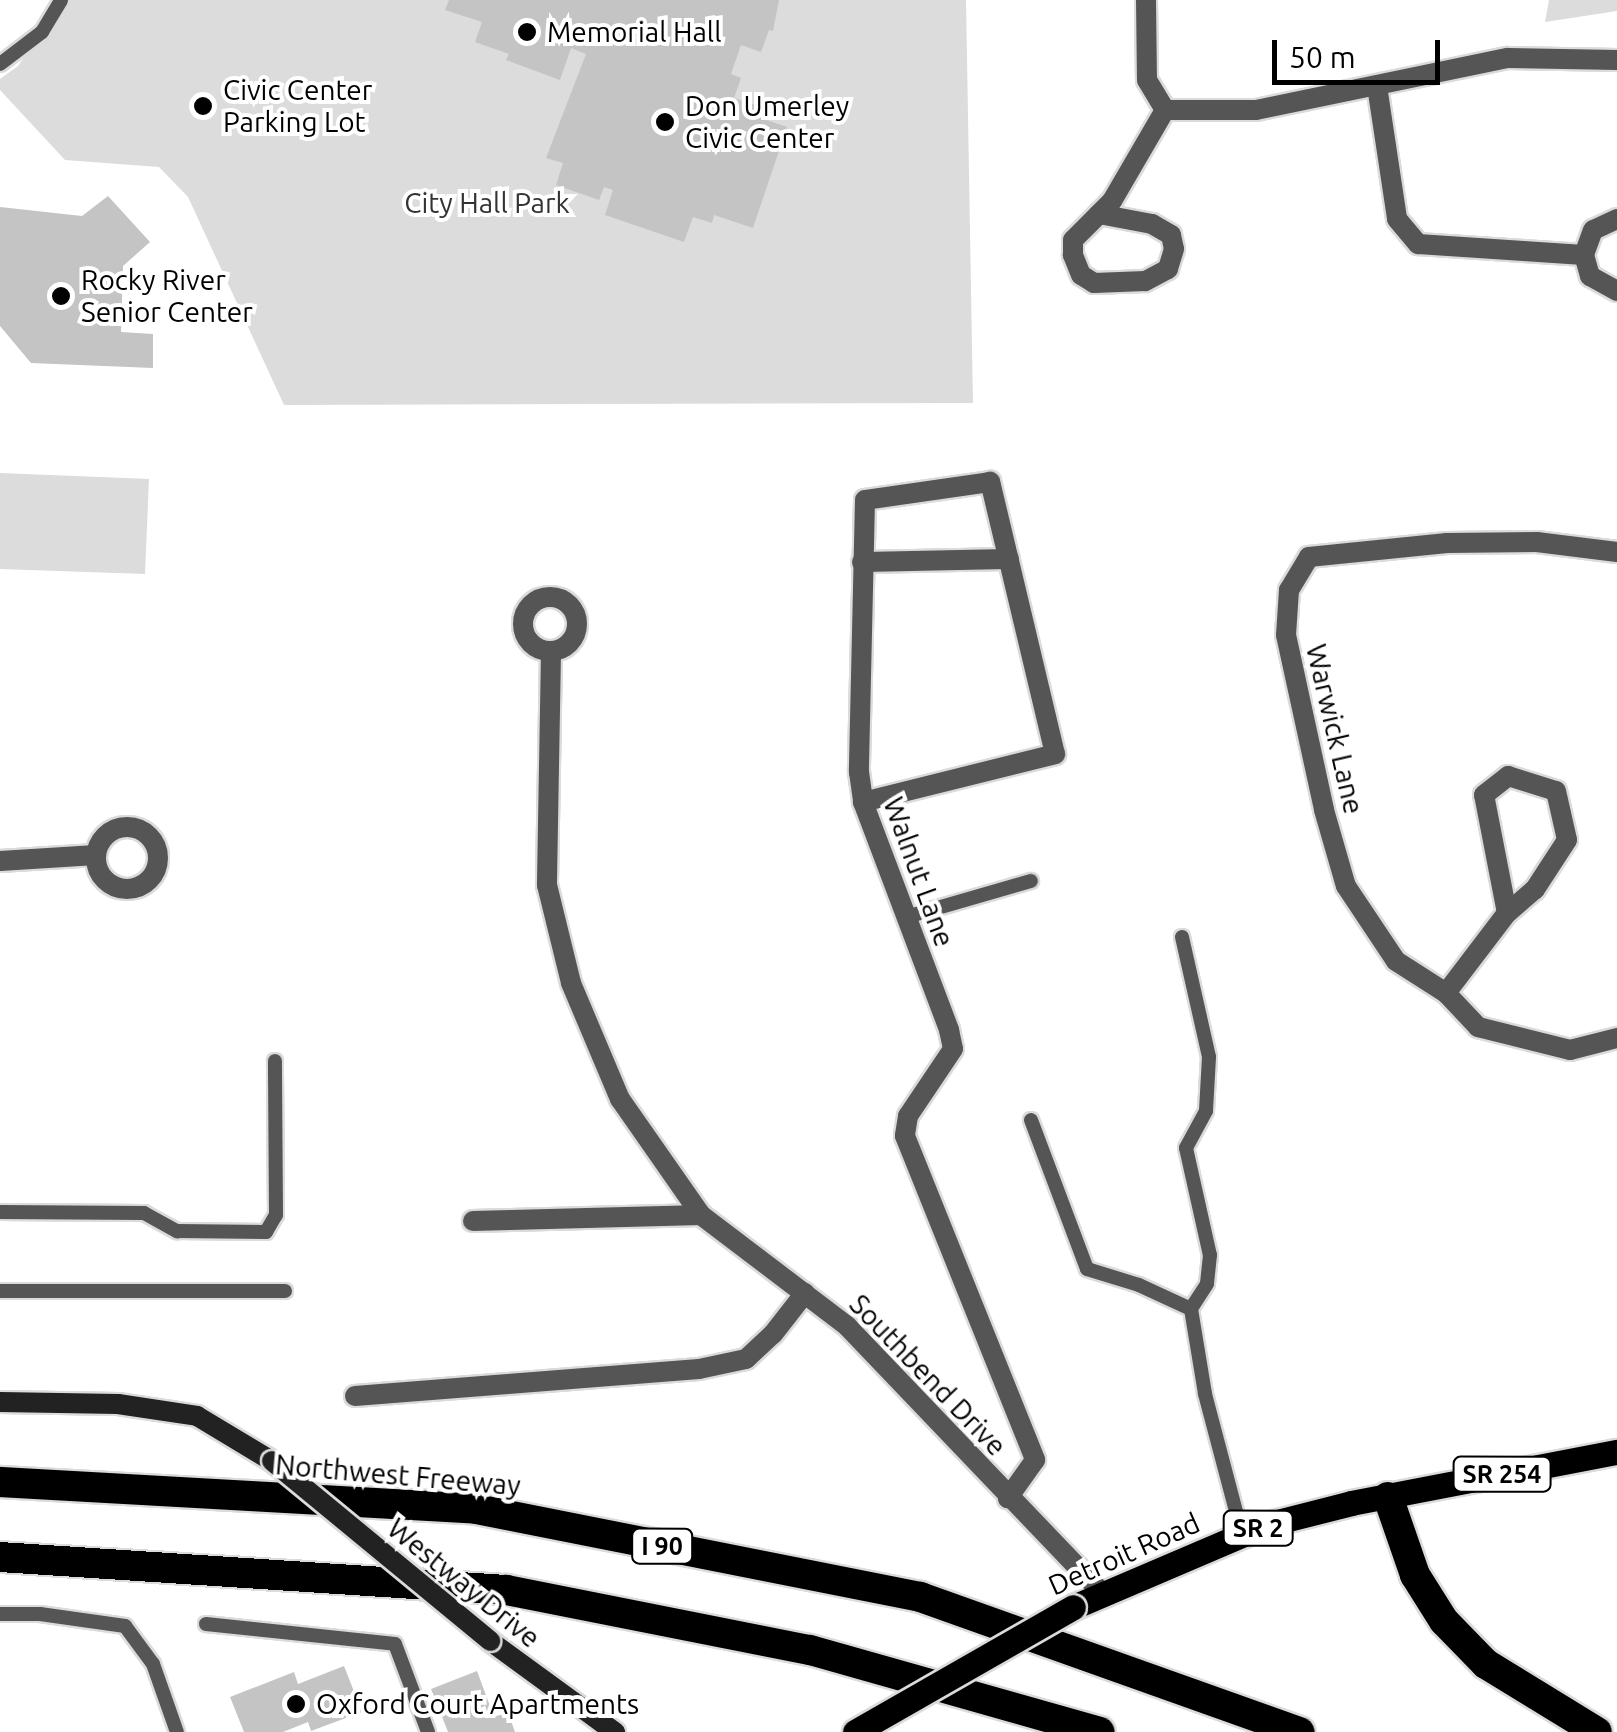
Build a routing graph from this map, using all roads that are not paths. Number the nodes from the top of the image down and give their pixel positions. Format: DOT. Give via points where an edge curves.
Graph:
graph roads {
  1 [pos="61,0"];
  2 [pos="1146,0"];
  3 [pos="1617,60"];
  4 [pos="0,64"];
  5 [pos="1377,86"];
  6 [pos="1165,110"];
  7 [pos="1098,214"];
  8 [pos="1617,219"];
  9 [pos="1584,254"];
  10 [pos="1617,291"];
  11 [pos="1617,552"];
  12 [pos="1010,559"];
  13 [pos="862,562"];
  14 [pos="550,652"];
  15 [pos="863,802"];
  16 [pos="96,854"];
  17 [pos="0,861"];
  18 [pos="1031,880"];
  19 [pos="1507,914"];
  20 [pos="906,916"];
  21 [pos="1182,937"];
  22 [pos="1446,993"];
  23 [pos="1617,1038"];
  24 [pos="275,1061"];
  25 [pos="1031,1120"];
  26 [pos="0,1212"];
  27 [pos="700,1215"];
  28 [pos="473,1221"];
  29 [pos="0,1291"];
  30 [pos="284,1291"];
  31 [pos="805,1294"];
  32 [pos="1191,1309"];
  33 [pos="355,1396"];
  34 [pos="0,1402"];
  35 [pos="1617,1452"];
  36 [pos="0,1482"];
  37 [pos="1388,1497"];
  38 [pos="1008,1498"];
  39 [pos="1242,1534"];
  40 [pos="0,1557"];
  41 [pos="1101,1592"];
  42 [pos="0,1614"];
  43 [pos="206,1624"];
  44 [pos="177,1732"];
  45 [pos="428,1732"];
  46 [pos="616,1732"];
  47 [pos="855,1732"];
  48 [pos="1100,1732"];
  49 [pos="1300,1732"];
  50 [pos="1596,1732"];
  1 -- 4 [label="lane" via="42,32"];
  2 -- 6 [label="street" via="1147,80"];
  3 -- 5 [label="street" via="1508,58"];
  5 -- 6 [label="street" via="1256,110"];
  5 -- 9 [label="street" via="1397,219 1418,244"];
  6 -- 7 [label="street"];
  7 -- 7 [label="street" via="1152,224 1171,235 1168,268 1146,281 1094,282 1081,275 1074,240"];
  8 -- 9 [label="street" via="1594,230"];
  9 -- 10 [label="street" via="1590,276"];
  11 -- 22 [label="street, Warwick Lane" via="1537,542 1446,543 1309,557 1289,590 1286,635 1346,886 1396,961"];
  12 -- 13 [label="street"];
  12 -- 13 [label="street, Walnut Lane" via="990,482 865,500"];
  12 -- 15 [label="street, Walnut Lane" via="1055,754"];
  13 -- 15 [label="street, Walnut Lane"];
  14 -- 27 [label="street, Southbend Drive" via="547,885 571,983 620,1099"];
  15 -- 20 [label="street, Walnut Lane"];
  16 -- 17 [label="street"];
  18 -- 20 [label="lane"];
  19 -- 19 [label="street" via="1484,795 1508,776 1556,790 1567,840 1534,889"];
  19 -- 22 [label="street"];
  20 -- 38 [label="street, Walnut Lane" via="953,1049 908,1116 905,1136 1035,1460"];
  21 -- 32 [label="lane" via="1209,1057 1206,1111 1186,1148 1210,1255 1206,1284"];
  22 -- 23 [label="street, Warwick Lane" via="1478,1028 1570,1050"];
  24 -- 26 [label="lane" via="276,1215 266,1232 177,1232 144,1212"];
  25 -- 32 [label="lane" via="1087,1269"];
  27 -- 28 [label="street"];
  27 -- 31 [label="street, Southbend Drive"];
  29 -- 30 [label="lane"];
  31 -- 33 [label="street" via="746,1359 699,1369"];
  31 -- 38 [label="street, Southbend Drive" via="847,1326"];
  32 -- 39 [label="lane" via="1205,1394"];
  34 -- 46 [label="main road, Westway Drive, bridge" via="118,1404 196,1416 272,1461 490,1640"];
  35 -- 37 [label="main road, Detroit Road / SR 254"];
  36 -- 49 [label="highway, Northwest Freeway / I 90" via="476,1509 920,1598"];
  37 -- 39 [label="main road, Detroit Road / SR 2"];
  37 -- 50 [label="highway" via="1415,1575 1444,1621 1486,1664"];
  38 -- 41 [label="street, Southbend Drive"];
  39 -- 41 [label="main road, Detroit Road / SR 2"];
  40 -- 48 [label="highway" via="506,1590 810,1650"];
  41 -- 47 [label="main road, Detroit Road / SR 2, bridge"];
  42 -- 44 [label="lane" via="125,1626 153,1664"];
  43 -- 45 [label="lane" via="395,1644"];
}
